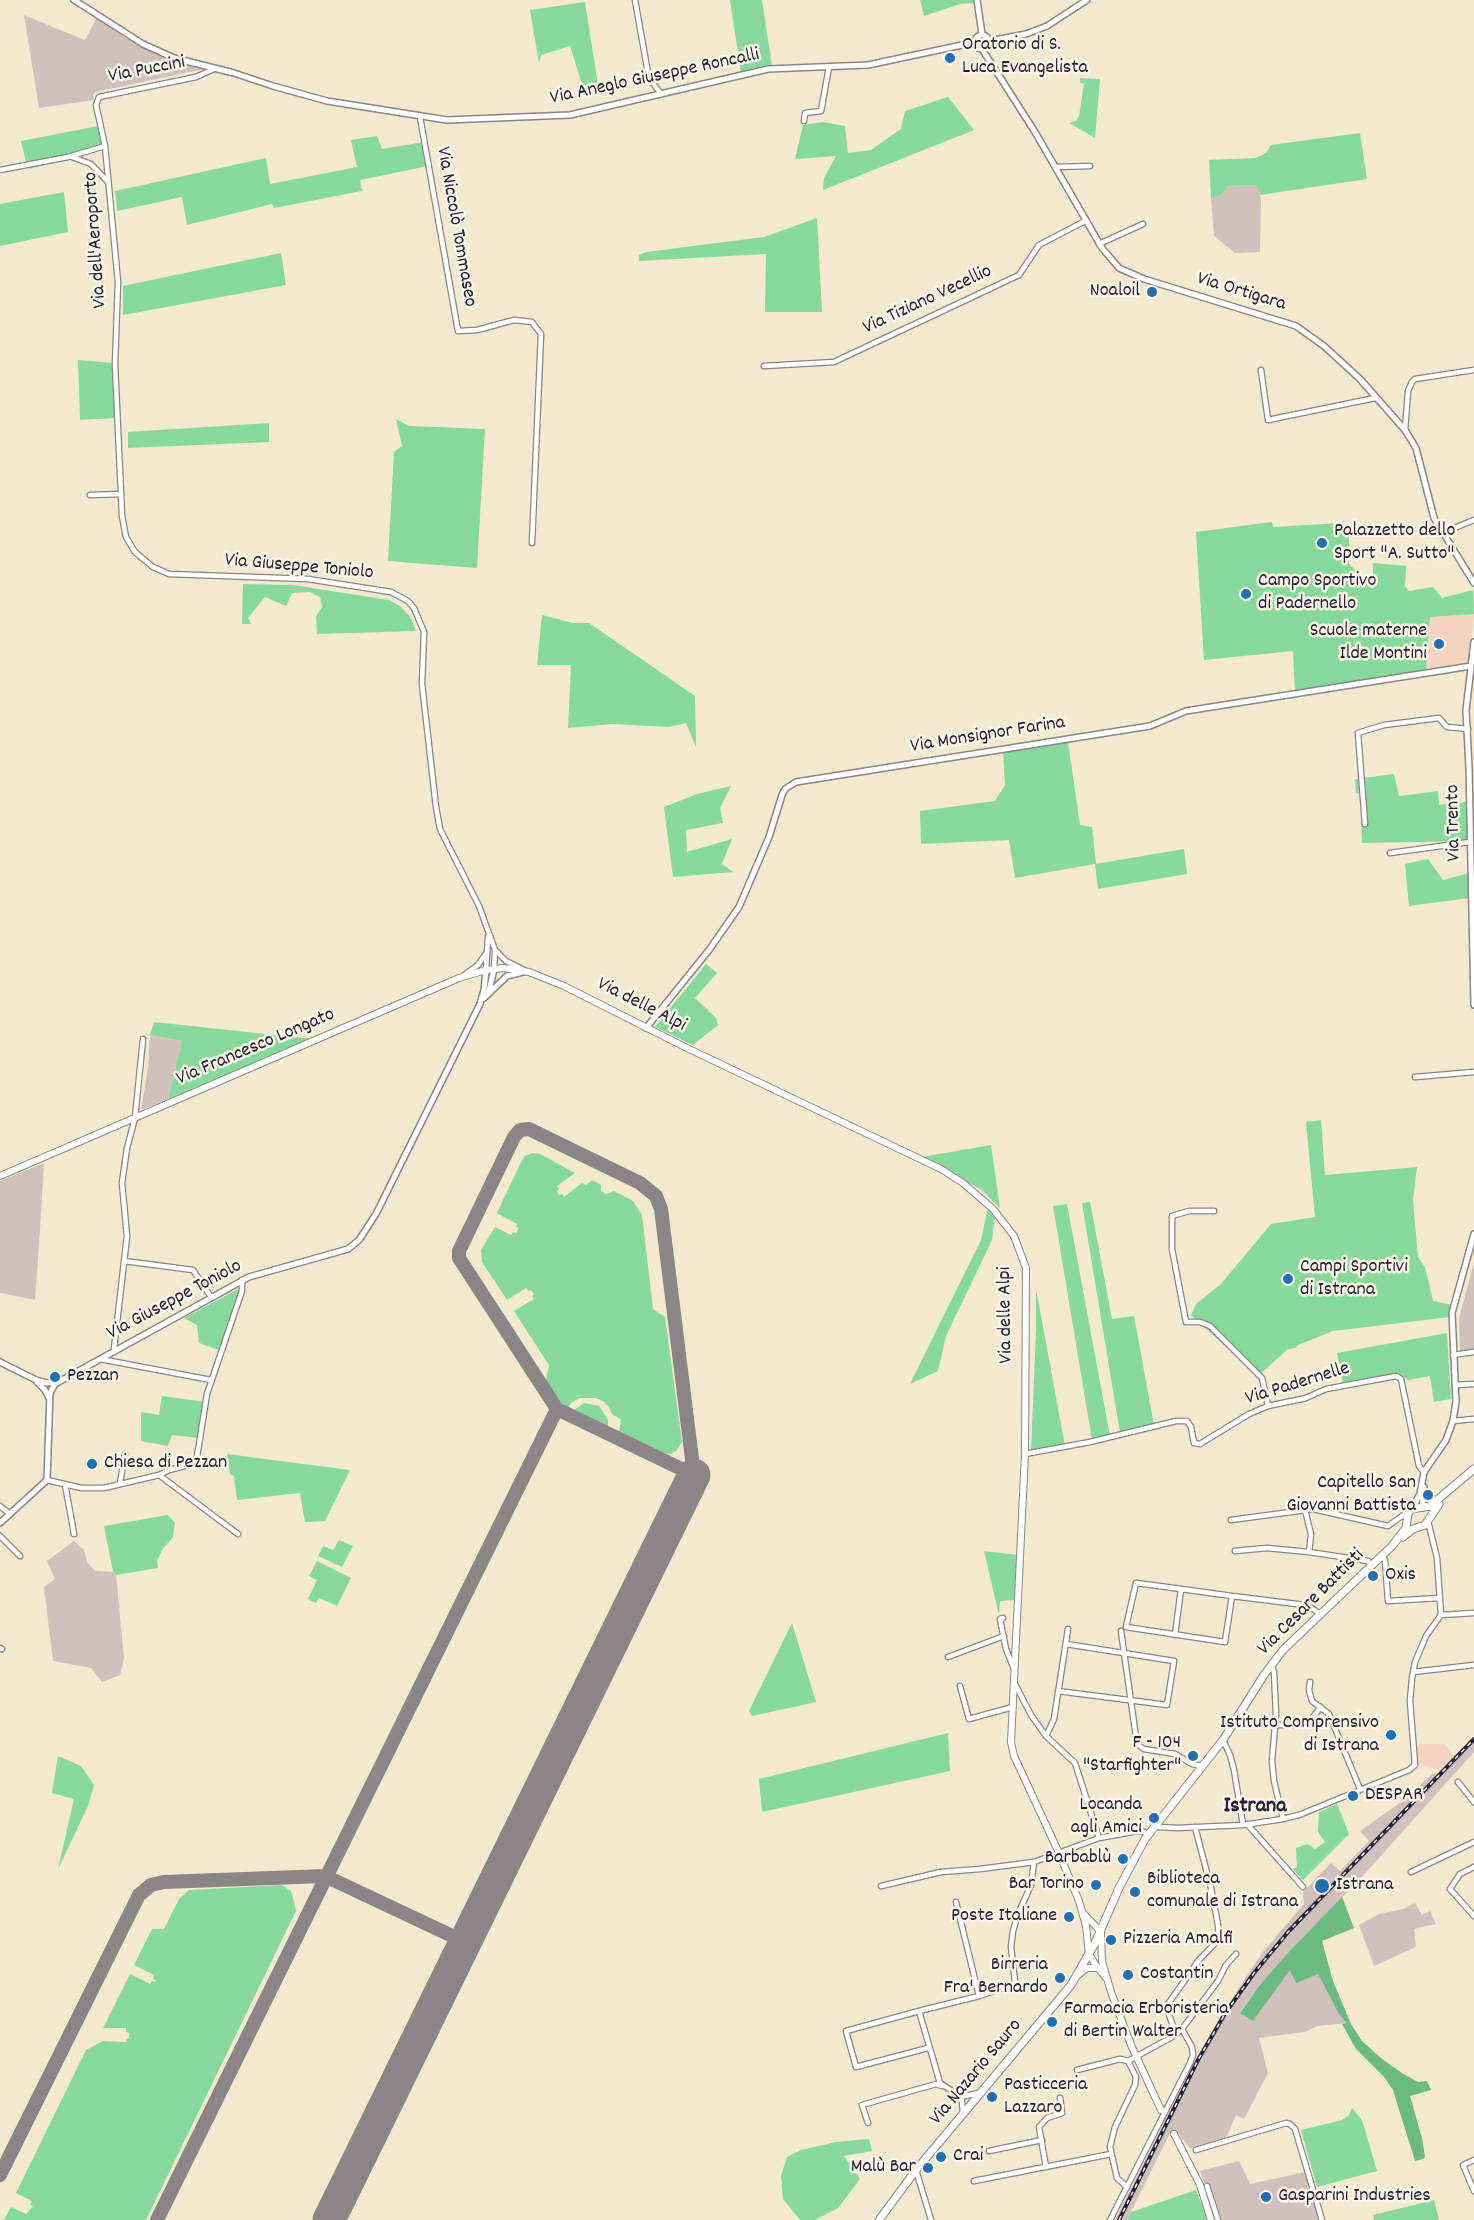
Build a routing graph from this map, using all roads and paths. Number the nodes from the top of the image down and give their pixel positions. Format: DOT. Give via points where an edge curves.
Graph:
graph roads {
  1 [pos="74,0"];
  2 [pos="635,0"];
  3 [pos="977,0"];
  4 [pos="1087,0"];
  5 [pos="982,34"];
  6 [pos="989,41"];
  7 [pos="976,42"];
  8 [pos="982,49"];
  9 [pos="829,67"];
  10 [pos="214,69"];
  11 [pos="661,94"];
  12 [pos="420,117"];
  13 [pos="804,121"];
  14 [pos="105,146"];
  15 [pos="68,157"];
  16 [pos="1089,166"];
  17 [pos="1056,167"];
  18 [pos="0,170"];
  19 [pos="108,182"];
  20 [pos="1085,221"];
  21 [pos="1143,224"];
  22 [pos="1099,244"];
  23 [pos="764,366"];
  24 [pos="1261,370"];
  25 [pos="1474,370"];
  26 [pos="1374,398"];
  27 [pos="1405,430"];
  28 [pos="120,441"];
  29 [pos="121,494"];
  30 [pos="90,495"];
  31 [pos="1474,520"];
  32 [pos="1442,533"];
  33 [pos="532,543"];
  34 [pos="1474,583"];
  35 [pos="1474,642"];
  36 [pos="1473,656"];
  37 [pos="1471,666"];
  38 [pos="1470,733"];
  39 [pos="1365,824"];
  40 [pos="1470,842"];
  41 [pos="1390,853"];
  42 [pos="488,935"];
  43 [pos="495,950"];
  44 [pos="487,952"];
  45 [pos="494,969"];
  46 [pos="486,970"];
  47 [pos="529,972"];
  48 [pos="473,973"];
  49 [pos="459,978"];
  50 [pos="485,982"];
  51 [pos="486,995"];
  52 [pos="480,1004"];
  53 [pos="1474,1005"];
  54 [pos="646,1028"];
  55 [pos="143,1039"];
  56 [pos="1474,1071"];
  57 [pos="1415,1077"];
  58 [pos="135,1118"];
  59 [pos="0,1176"];
  60 [pos="1215,1211"];
  61 [pos="1474,1234"];
  62 [pos="124,1261"];
  63 [pos="242,1280"];
  64 [pos="211,1297"];
  65 [pos="114,1350"];
  66 [pos="1474,1352"];
  67 [pos="1453,1355"];
  68 [pos="100,1359"];
  69 [pos="0,1362"];
  70 [pos="211,1380"];
  71 [pos="59,1381"];
  72 [pos="1474,1384"];
  73 [pos="45,1385"];
  74 [pos="1455,1385"];
  75 [pos="51,1389"];
  76 [pos="50,1399"];
  77 [pos="1268,1406"];
  78 [pos="1474,1419"];
  79 [pos="1453,1421"];
  80 [pos="125,1454"];
  81 [pos="1025,1454"];
  82 [pos="1474,1469"];
  83 [pos="1424,1474"];
  84 [pos="159,1475"];
  85 [pos="47,1480"];
  86 [pos="1460,1481"];
  87 [pos="65,1484"];
  88 [pos="120,1484"];
  89 [pos="0,1506"];
  90 [pos="1423,1508"];
  91 [pos="1305,1510"];
  92 [pos="1411,1510"];
  93 [pos="10,1514"];
  94 [pos="1405,1519"];
  95 [pos="1428,1519"];
  96 [pos="1231,1520"];
  97 [pos="0,1523"];
  98 [pos="1417,1528"];
  99 [pos="75,1534"];
  100 [pos="238,1534"];
  101 [pos="0,1536"];
  102 [pos="1432,1538"];
  103 [pos="1392,1546"];
  104 [pos="1236,1551"];
  105 [pos="1309,1552"];
  106 [pos="20,1556"];
  107 [pos="1382,1557"];
  108 [pos="1372,1566"];
  109 [pos="1181,1589"];
  110 [pos="1232,1596"];
  111 [pos="1439,1598"];
  112 [pos="1474,1613"];
  113 [pos="1320,1614"];
  114 [pos="1441,1615"];
  115 [pos="1003,1618"];
  116 [pos="1068,1629"];
  117 [pos="1121,1631"];
  118 [pos="1175,1635"];
  119 [pos="1004,1636"];
  120 [pos="1066,1644"];
  121 [pos="1126,1655"];
  122 [pos="948,1657"];
  123 [pos="1271,1665"];
  124 [pos="1474,1665"];
  125 [pos="1015,1671"];
  126 [pos="1413,1672"];
  127 [pos="1310,1682"];
  128 [pos="1015,1684"];
  129 [pos="960,1686"];
  130 [pos="1058,1690"];
  131 [pos="1132,1700"];
  132 [pos="1013,1707"];
  133 [pos="1321,1707"];
  134 [pos="1275,1725"];
  135 [pos="1046,1736"];
  136 [pos="1223,1740"];
  137 [pos="1187,1761"];
  138 [pos="1203,1766"];
  139 [pos="1195,1776"];
  140 [pos="1458,1782"];
  141 [pos="1360,1789"];
  142 [pos="1474,1802"];
  143 [pos="1283,1819"];
  144 [pos="1245,1825"];
  145 [pos="1195,1827"];
  146 [pos="1152,1829"];
  147 [pos="1099,1838"];
  148 [pos="1474,1842"];
  149 [pos="1059,1853"];
  150 [pos="1137,1854"];
  151 [pos="1034,1862"];
  152 [pos="1474,1867"];
  153 [pos="1411,1872"];
  154 [pos="880,1886"];
  155 [pos="1303,1887"];
  156 [pos="956,1902"];
  157 [pos="1107,1914"];
  158 [pos="1086,1915"];
  159 [pos="1474,1916"];
  160 [pos="1086,1926"];
  161 [pos="1101,1932"];
  162 [pos="1089,1954"];
  163 [pos="1236,1954"];
  164 [pos="1100,1965"];
  165 [pos="1077,1976"];
  166 [pos="979,1996"];
  167 [pos="919,2011"];
  168 [pos="1182,2029"];
  169 [pos="1176,2034"];
  170 [pos="928,2048"];
  171 [pos="1135,2055"];
  172 [pos="1128,2061"];
  173 [pos="1077,2070"];
  174 [pos="942,2086"];
  175 [pos="984,2091"];
  176 [pos="962,2098"];
  177 [pos="1060,2098"];
  178 [pos="970,2106"];
  179 [pos="1161,2109"];
  180 [pos="962,2116"];
  181 [pos="868,2123"];
  182 [pos="1174,2134"];
  183 [pos="1042,2139"];
  184 [pos="1196,2150"];
  185 [pos="989,2151"];
  186 [pos="1111,2154"];
  187 [pos="1474,2160"];
  188 [pos="1046,2167"];
  189 [pos="916,2170"];
  190 [pos="974,2181"];
  191 [pos="1207,2186"];
  192 [pos="1127,2187"];
  193 [pos="1474,2191"];
  194 [pos="879,2220"];
  195 [pos="931,2220"];
  196 [pos="1110,2220"];
  197 [pos="1211,2220"];
  198 [pos="1218,2220"];
  199 [pos="1322,2220"];
  1 -- 10 [label="street, Via Aneglo Giuseppe Roncalli" via="153,49"];
  2 -- 11 [label="street" via="648,73"];
  3 -- 5 [label="street"];
  4 -- 6 [label="street" via="1047,26"];
  5 -- 6 [label="street"];
  5 -- 7 [label="street"];
  6 -- 8 [label="street"];
  7 -- 8 [label="street"];
  7 -- 9 [label="street, Via Aneglo Giuseppe Roncalli" via="868,65"];
  8 -- 17 [label="street, Via Ortigara"];
  9 -- 11 [label="street, Via Aneglo Giuseppe Roncalli" via="768,69"];
  9 -- 13 [label="street" via="821,111 805,113"];
  10 -- 12 [label="street, Via Aneglo Giuseppe Roncalli" via="318,99"];
  10 -- 14 [label="street, Via Puccini" via="196,77 99,97 96,105"];
  11 -- 12 [label="street, Via Aneglo Giuseppe Roncalli" via="557,116 447,120"];
  12 -- 33 [label="street, Via Niccolò Tommaseo" via="458,332 514,320 532,322 541,334"];
  14 -- 15 [label="street, Via dell'Aeroporto"];
  14 -- 19 [label="street, Via dell'Aeroporto"];
  15 -- 18 [label="street, Via dell'Aeroporto"];
  15 -- 19 [label="street" via="91,165"];
  16 -- 17 [label="street"];
  17 -- 20 [label="street, Via Ortigara"];
  19 -- 28 [label="street, Via dell'Aeroporto" via="118,282 116,364"];
  20 -- 22 [label="street, Via Ortigara"];
  20 -- 23 [label="street, Via Tiziano Vecellio" via="1039,245 1019,275 834,362"];
  21 -- 22 [label="street"];
  22 -- 26 [label="street, Via Ortigara" via="1112,262 1133,276 1302,329 1350,369"];
  24 -- 26 [label="street" via="1268,420"];
  25 -- 27 [label="street" via="1415,379 1408,391"];
  26 -- 27 [label="street, Via Ortigara"];
  27 -- 32 [label="street, Via Ortigara" via="1416,448 1432,511"];
  28 -- 29 [label="street, Via Giuseppe Toniolo"];
  29 -- 30 [label="street"];
  29 -- 42 [label="street, Via Giuseppe Toniolo" via="123,526 130,545 145,562 169,574 268,576 342,584 391,592 414,608 424,632 422,684 438,820 443,838 479,906"];
  31 -- 32 [label="street"];
  32 -- 34 [label="street, Via Ortigara"];
  35 -- 36 [label="street, Via Trento"];
  36 -- 37 [label="street, Via Trento"];
  37 -- 38 [label="street, Via Trento" via="1466,701"];
  37 -- 54 [label="street, Via Monsignor Farina" via="1186,711 1150,726 796,782 782,795 739,907"];
  38 -- 39 [label="street" via="1447,727 1439,718 1384,724 1358,733"];
  38 -- 40 [label="street, Via Trento"];
  40 -- 41 [label="street"];
  40 -- 53 [label="street, Via Trento"];
  42 -- 43 [label="street, Via Giuseppe Toniolo"];
  42 -- 44 [label="street, Via Giuseppe Toniolo"];
  43 -- 45 [label="street, Via Giuseppe Toniolo"];
  43 -- 47 [label="street, Via Giuseppe Toniolo" via="506,962"];
  44 -- 46 [label="street, Via Giuseppe Toniolo"];
  44 -- 49 [label="street"];
  45 -- 46 [label="main road, Via Francesco Longato"];
  45 -- 47 [label="main road, Via Francesco Longato"];
  45 -- 51 [label="street"];
  46 -- 48 [label="main road, Via Francesco Longato"];
  46 -- 50 [label="street, Via Giuseppe Toniolo"];
  47 -- 51 [label="street, Via Giuseppe Toniolo" via="507,976"];
  47 -- 54 [label="main road, Via delle Alpi"];
  48 -- 49 [label="main road, Via Francesco Longato"];
  48 -- 50 [label="street"];
  49 -- 58 [label="main road, Via Francesco Longato"];
  50 -- 52 [label="street, Via Giuseppe Toniolo"];
  51 -- 52 [label="street, Via Giuseppe Toniolo"];
  52 -- 63 [label="street, Via Giuseppe Toniolo" via="376,1214 359,1240 348,1249"];
  54 -- 81 [label="main road, Via delle Alpi" via="941,1169 993,1209 1014,1236 1026,1268"];
  55 -- 58 [label="street"];
  56 -- 57 [label="street"];
  58 -- 59 [label="main road, Via Francesco Longato"];
  58 -- 62 [label="street" via="122,1183 128,1236"];
  60 -- 77 [label="street" via="1189,1211 1172,1216 1172,1250 1186,1322 1210,1326 1262,1378"];
  61 -- 67 [label="street" via="1453,1306"];
  62 -- 64 [label="street" via="194,1270"];
  62 -- 65 [label="street"];
  63 -- 64 [label="street, Via Giuseppe Toniolo"];
  63 -- 70 [label="street" via="242,1291"];
  64 -- 65 [label="street, Via Giuseppe Toniolo"];
  65 -- 68 [label="street, Via Giuseppe Toniolo"];
  66 -- 67 [label="street"];
  67 -- 74 [label="street"];
  68 -- 70 [label="street"];
  68 -- 71 [label="street, Via Giuseppe Toniolo"];
  69 -- 73 [label="street"];
  70 -- 84 [label="street" via="196,1463"];
  71 -- 73 [label="street"];
  71 -- 75 [label="street, Via Giuseppe Toniolo"];
  72 -- 74 [label="street"];
  73 -- 75 [label="street"];
  73 -- 76 [label="street"];
  74 -- 79 [label="street"];
  75 -- 76 [label="street"];
  76 -- 85 [label="street"];
  77 -- 81 [label="street, Via Padernelle" via="1249,1413 1200,1444 1194,1443 1186,1421 1176,1421"];
  77 -- 83 [label="street, Via Padernelle" via="1306,1398 1326,1389 1396,1376 1401,1379"];
  78 -- 79 [label="street"];
  79 -- 83 [label="street" via="1443,1446"];
  80 -- 88 [label="street"];
  81 -- 125 [label="main road, Via delle Alpi"];
  82 -- 86 [label="main road, Via Cesare Battisti"];
  83 -- 90 [label="street"];
  83 -- 92 [label="street" via="1420,1494"];
  84 -- 88 [label="street"];
  84 -- 100 [label="street"];
  85 -- 87 [label="street"];
  85 -- 93 [label="street"];
  86 -- 90 [label="main road, Via Cesare Battisti"];
  86 -- 95 [label="main road, Via Cesare Battisti"];
  87 -- 88 [label="street" via="104,1488"];
  87 -- 99 [label="street"];
  89 -- 93 [label="street"];
  90 -- 92 [label="main road, Via Cesare Battisti"];
  90 -- 95 [label="main road"];
  91 -- 94 [label="street" via="1386,1526"];
  91 -- 96 [label="street"];
  91 -- 105 [label="street" via="1311,1534"];
  92 -- 94 [label="main road, Via Cesare Battisti"];
  93 -- 97 [label="street"];
  94 -- 98 [label="main road"];
  94 -- 103 [label="main road, Via Cesare Battisti" via="1405,1529"];
  95 -- 98 [label="main road, Via Cesare Battisti"];
  95 -- 102 [label="street"];
  98 -- 102 [label="street" via="1426,1530"];
  98 -- 103 [label="main road, Via Cesare Battisti"];
  101 -- 106 [label="street"];
  102 -- 111 [label="street"];
  103 -- 107 [label="main road, Via Cesare Battisti"];
  104 -- 105 [label="street" via="1267,1548"];
  105 -- 108 [label="street" via="1368,1561"];
  107 -- 108 [label="main road, Via Cesare Battisti"];
  107 -- 111 [label="street" via="1388,1601"];
  108 -- 113 [label="main road, Via Cesare Battisti"];
  109 -- 110 [label="street"];
  109 -- 118 [label="street"];
  109 -- 118 [label="street" via="1136,1583 1126,1626"];
  110 -- 113 [label="street" via="1305,1605"];
  110 -- 118 [label="street" via="1225,1642"];
  111 -- 114 [label="street"];
  112 -- 114 [label="street"];
  113 -- 123 [label="main road, Via Cesare Battisti"];
  114 -- 126 [label="street" via="1426,1636"];
  115 -- 119 [label="street" via="1000,1619"];
  116 -- 120 [label="street"];
  117 -- 121 [label="street"];
  119 -- 122 [label="street"];
  119 -- 125 [label="street" via="1008,1659"];
  120 -- 121 [label="street"];
  120 -- 130 [label="street"];
  121 -- 131 [label="street"];
  121 -- 131 [label="street" via="1174,1661 1167,1705"];
  123 -- 134 [label="street"];
  123 -- 136 [label="main road, Via Cesare Battisti"];
  124 -- 126 [label="street"];
  125 -- 128 [label="main road, Via delle Alpi"];
  126 -- 141 [label="street" via="1410,1701 1415,1765"];
  127 -- 133 [label="street" via="1312,1701"];
  128 -- 132 [label="main road, Via delle Alpi"];
  128 -- 135 [label="street"];
  129 -- 132 [label="street" via="969,1719"];
  130 -- 131 [label="street"];
  130 -- 135 [label="street" via="1054,1719"];
  131 -- 137 [label="street" via="1139,1746"];
  132 -- 149 [label="main road, Via delle Alpi" via="1014,1756"];
  133 -- 134 [label="street" via="1309,1722"];
  133 -- 141 [label="street" via="1329,1714"];
  134 -- 143 [label="street" via="1272,1761"];
  135 -- 147 [label="street" via="1075,1763"];
  136 -- 138 [label="main road, Via Cesare Battisti"];
  136 -- 144 [label="street" via="1234,1770"];
  137 -- 138 [label="street"];
  137 -- 139 [label="street"];
  138 -- 139 [label="main road, Via Cesare Battisti"];
  139 -- 146 [label="main road, Via Cesare Battisti"];
  140 -- 142 [label="street"];
  141 -- 143 [label="street"];
  143 -- 144 [label="street"];
  144 -- 145 [label="street"];
  144 -- 155 [label="street"];
  145 -- 146 [label="street"];
  145 -- 169 [label="street" via="1213,1897 1218,1939 1168,2004"];
  146 -- 147 [label="street"];
  146 -- 150 [label="main road, Via Cesare Battisti"];
  147 -- 149 [label="street"];
  148 -- 153 [label="street"];
  149 -- 151 [label="street"];
  149 -- 158 [label="main road, Via delle Alpi"];
  150 -- 157 [label="main road"];
  150 -- 161 [label="main road"];
  151 -- 154 [label="street" via="941,1872"];
  151 -- 166 [label="street" via="1031,1885 1013,1931 1015,1982"];
  152 -- 159 [label="street" via="1460,1874 1450,1889"];
  156 -- 166 [label="street"];
  157 -- 158 [label="main road" via="1096,1920"];
  157 -- 161 [label="main road"];
  158 -- 160 [label="main road, Via delle Alpi"];
  158 -- 161 [label="main road"];
  160 -- 161 [label="main road"];
  160 -- 162 [label="main road, Via delle Alpi"];
  161 -- 162 [label="main road, Via Nazario Sauro"];
  161 -- 164 [label="main road"];
  162 -- 164 [label="main road" via="1099,1958"];
  162 -- 165 [label="main road, Via Nazario Sauro"];
  163 -- 168 [label="street"];
  164 -- 165 [label="main road"];
  164 -- 171 [label="main road"];
  165 -- 175 [label="main road, Via Nazario Sauro"];
  166 -- 167 [label="street"];
  167 -- 170 [label="street"];
  167 -- 170 [label="street" via="846,2031 856,2067"];
  168 -- 169 [label="street"];
  168 -- 192 [label="street" via="1193,2055"];
  169 -- 171 [label="street"];
  170 -- 174 [label="street"];
  171 -- 172 [label="street"];
  171 -- 179 [label="main road"];
  172 -- 173 [label="street" via="1120,2059"];
  172 -- 186 [label="street" via="1136,2081 1112,2134"];
  174 -- 176 [label="street"];
  174 -- 181 [label="street" via="936,2084 862,2104"];
  175 -- 176 [label="street"];
  175 -- 178 [label="main road, Via Nazario Sauro"];
  176 -- 178 [label="street"];
  176 -- 180 [label="street"];
  177 -- 183 [label="street" via="1062,2113 1042,2122"];
  178 -- 180 [label="main road, Via Nazario Sauro"];
  180 -- 189 [label="main road, Via Nazario Sauro"];
  182 -- 197 [label="main road" via="1200,2185"];
  183 -- 185 [label="street"];
  183 -- 188 [label="street"];
  184 -- 199 [label="street" via="1290,2124 1295,2129"];
  186 -- 188 [label="street"];
  186 -- 192 [label="street" via="1118,2178"];
  187 -- 193 [label="street" via="1463,2165"];
  188 -- 190 [label="street"];
  189 -- 194 [label="main road, Via Nazario Sauro"];
  189 -- 195 [label="street"];
  191 -- 198 [label="street"];
  192 -- 196 [label="street"];
}
